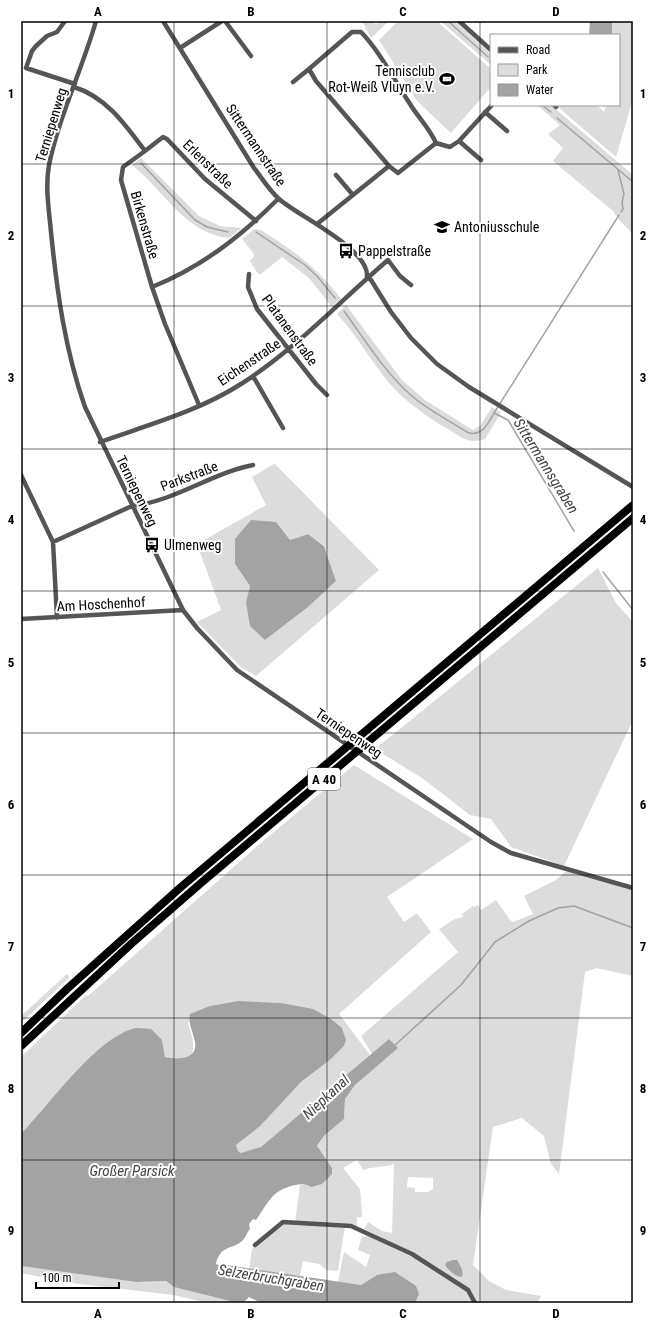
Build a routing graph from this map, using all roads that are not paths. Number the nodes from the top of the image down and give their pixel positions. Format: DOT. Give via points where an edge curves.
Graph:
graph roads {
  1 [pos="65,21"];
  2 [pos="96,21"];
  3 [pos="163,21"];
  4 [pos="222,21"];
  5 [pos="225,21"];
  6 [pos="459,21"];
  7 [pos="180,48"];
  8 [pos="490,49"];
  9 [pos="251,56"];
  10 [pos="24,68"];
  11 [pos="309,69"];
  12 [pos="293,82"];
  13 [pos="74,85"];
  14 [pos="491,106"];
  15 [pos="486,112"];
  16 [pos="507,131"];
  17 [pos="459,141"];
  18 [pos="436,143"];
  19 [pos="145,150"];
  20 [pos="481,160"];
  21 [pos="389,166"];
  22 [pos="336,175"];
  23 [pos="353,195"];
  24 [pos="278,199"];
  25 [pos="256,221"];
  26 [pos="317,224"];
  27 [pos="249,274"];
  28 [pos="366,277"];
  29 [pos="411,285"];
  30 [pos="152,287"];
  31 [pos="289,349"];
  32 [pos="253,376"];
  33 [pos="327,395"];
  34 [pos="199,405"];
  35 [pos="283,428"];
  36 [pos="100,442"];
  37 [pos="254,465"];
  38 [pos="21,475"];
  39 [pos="633,487"];
  40 [pos="633,505"];
  41 [pos="132,506"];
  42 [pos="633,518"];
  43 [pos="53,542"];
  44 [pos="183,610"];
  45 [pos="57,618"];
  46 [pos="21,619"];
  47 [pos="633,888"];
  48 [pos="21,1033"];
  49 [pos="21,1046"];
  50 [pos="255,1245"];
  51 [pos="476,1303"];
  1 -- 10 [label="street" via="57,32 47,36 36,46"];
  2 -- 13 [label="street, Terniepenweg"];
  3 -- 7 [label="street, Sittermannstraße"];
  4 -- 7 [label="street"];
  5 -- 9 [label="street"];
  6 -- 8 [label="street"];
  7 -- 24 [label="street, Sittermannstraße" via="254,168"];
  10 -- 13 [label="street"];
  11 -- 12 [label="street"];
  11 -- 18 [label="street" via="352,32 361,32 372,43"];
  11 -- 21 [label="street" via="316,81"];
  13 -- 19 [label="street" via="112,110"];
  13 -- 36 [label="street, Terniepenweg" via="57,132 49,167 47,194 65,340 84,407"];
  14 -- 15 [label="street"];
  15 -- 16 [label="street"];
  15 -- 17 [label="street"];
  17 -- 18 [label="street" via="450,147"];
  17 -- 20 [label="street"];
  18 -- 21 [label="street" via="398,173"];
  19 -- 25 [label="street, Erlenstraße" via="163,137 167,139 205,179"];
  19 -- 30 [label="street, Birkenstraße" via="123,167 121,180"];
  21 -- 23 [label="street"];
  22 -- 23 [label="street"];
  23 -- 26 [label="street"];
  24 -- 25 [label="street"];
  24 -- 26 [label="street, Sittermannstraße"];
  25 -- 30 [label="street" via="193,268"];
  26 -- 28 [label="street, Sittermannstraße" via="341,241 357,257 365,268"];
  27 -- 31 [label="street, Platanenstraße" via="248,287 257,309"];
  28 -- 29 [label="street" via="388,260 400,276"];
  28 -- 31 [label="street, Eichenstraße" via="349,296"];
  28 -- 39 [label="street, Sittermannstraße" via="371,280 391,312 428,356 469,388"];
  30 -- 34 [label="street, Birkenstraße"];
  31 -- 32 [label="street, Eichenstraße"];
  31 -- 33 [label="street, Platanenstraße"];
  32 -- 34 [label="street, Eichenstraße"];
  32 -- 35 [label="street"];
  34 -- 36 [label="street, Eichenstraße"];
  36 -- 41 [label="street, Terniepenweg"];
  37 -- 41 [label="street, Parkstraße" via="239,468 189,490"];
  38 -- 43 [label="street"];
  40 -- 48 [label="highway, A 40" via="187,882"];
  41 -- 43 [label="street"];
  41 -- 44 [label="street, Terniepenweg"];
  42 -- 49 [label="highway, A 40" via="206,878"];
  43 -- 45 [label="street"];
  44 -- 45 [label="street, Am Hoschenhof"];
  44 -- 47 [label="street, Terniepenweg" via="237,670 491,842 511,853"];
  45 -- 46 [label="street, Am Hoschenhof"];
  50 -- 51 [label="street" via="283,1222 351,1226 412,1254 468,1290"];
}
